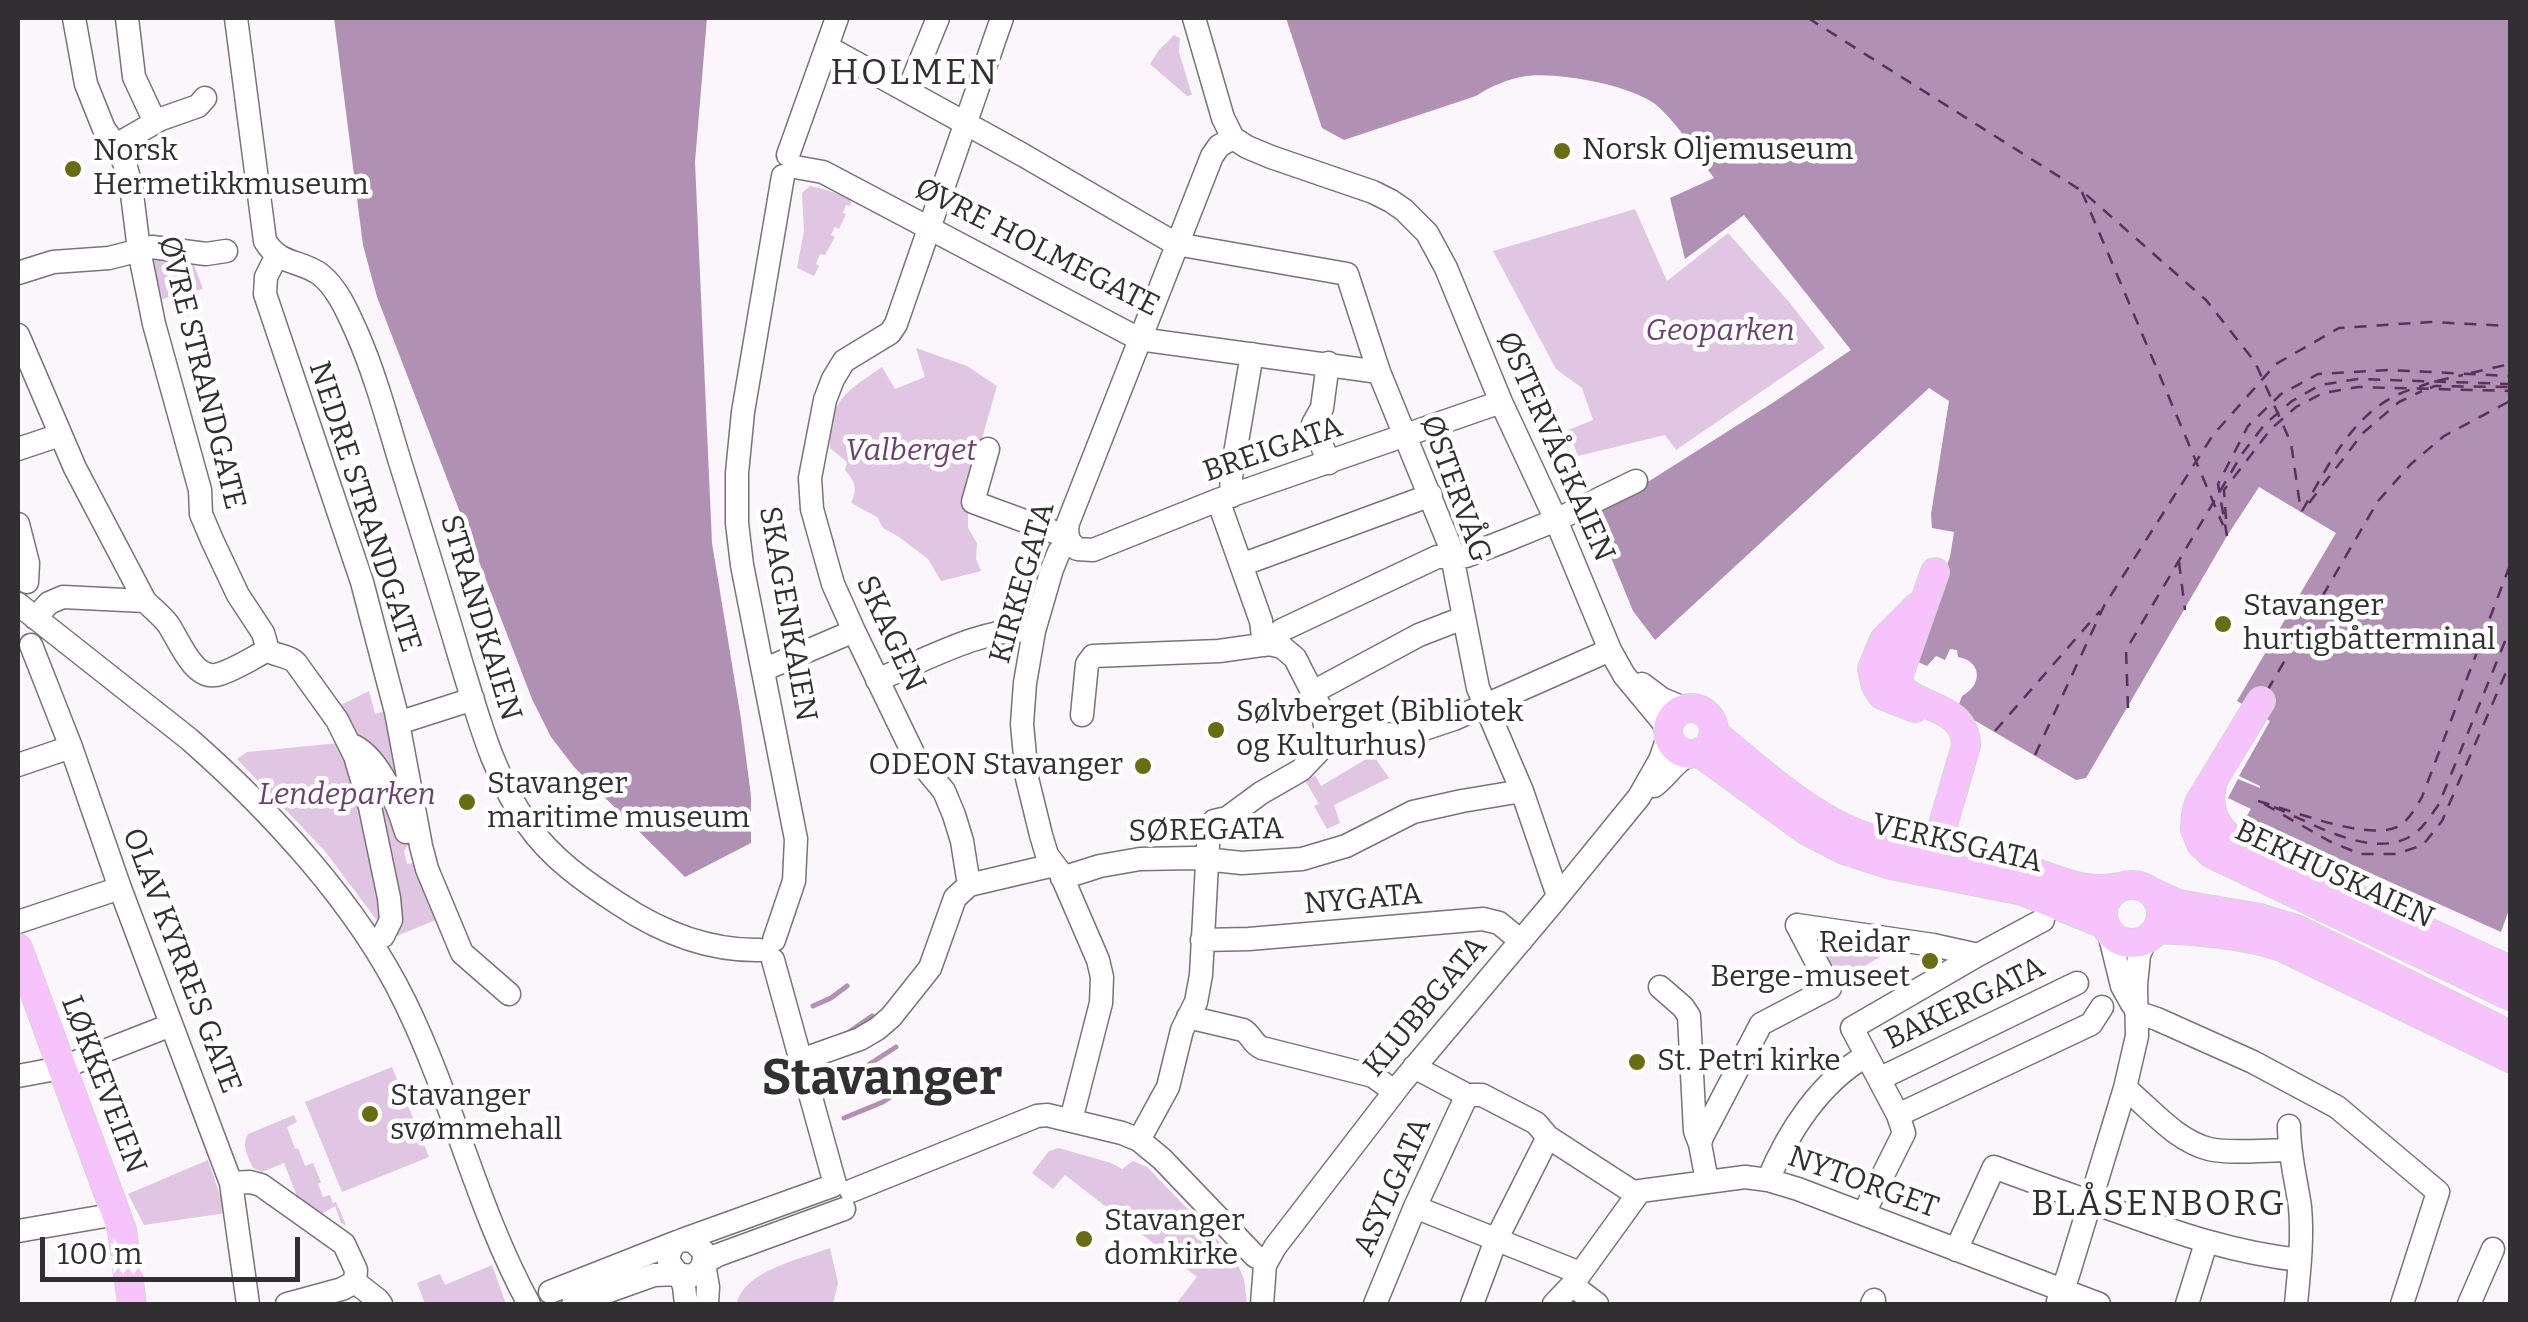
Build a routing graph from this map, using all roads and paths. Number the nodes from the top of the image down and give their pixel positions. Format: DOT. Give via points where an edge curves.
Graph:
graph roads {
  1 [pos="74,18"];
  2 [pos="126,18"];
  3 [pos="236,18"];
  4 [pos="837,18"];
  5 [pos="938,18"];
  6 [pos="1002,18"];
  7 [pos="1194,18"];
  8 [pos="827,47"];
  9 [pos="908,91"];
  10 [pos="205,98"];
  11 [pos="155,122"];
  12 [pos="966,123"];
  13 [pos="1234,138"];
  14 [pos="116,146"];
  15 [pos="789,166"];
  16 [pos="930,228"];
  17 [pos="1176,244"];
  18 [pos="138,250"];
  19 [pos="226,251"];
  20 [pos="277,255"];
  21 [pos="18,273"];
  22 [pos="18,334"];
  23 [pos="1140,339"];
  24 [pos="1252,354"];
  25 [pos="1328,364"];
  26 [pos="1379,372"];
  27 [pos="1501,402"];
  28 [pos="60,436"];
  29 [pos="1406,436"];
  30 [pos="18,449"];
  31 [pos="988,449"];
  32 [pos="1329,463"];
  33 [pos="1636,481"];
  34 [pos="1431,495"];
  35 [pos="1225,498"];
  36 [pos="1549,523"];
  37 [pos="18,524"];
  38 [pos="1068,539"];
  39 [pos="1453,556"];
  40 [pos="1240,565"];
  41 [pos="27,582"];
  42 [pos="145,601"];
  43 [pos="26,611"];
  44 [pos="1463,618"];
  45 [pos="1034,630"];
  46 [pos="854,631"];
  47 [pos="30,644"];
  48 [pos="1264,645"];
  49 [pos="268,650"];
  50 [pos="1602,654"];
  51 [pos="763,670"];
  52 [pos="877,680"];
  53 [pos="1313,692"];
  54 [pos="472,699"];
  55 [pos="2261,701"];
  56 [pos="1484,706"];
  57 [pos="1686,709"];
  58 [pos="1082,715"];
  59 [pos="398,723"];
  60 [pos="1326,732"];
  61 [pos="1668,735"];
  62 [pos="1966,738"];
  63 [pos="351,745"];
  64 [pos="71,747"];
  65 [pos="1702,747"];
  66 [pos="18,766"];
  67 [pos="2216,774"];
  68 [pos="1522,792"];
  69 [pos="1639,797"];
  70 [pos="420,846"];
  71 [pos="1935,852"];
  72 [pos="1206,859"];
  73 [pos="1058,871"];
  74 [pos="969,885"];
  75 [pos="2119,887"];
  76 [pos="120,888"];
  77 [pos="2152,892"];
  78 [pos="1558,896"];
  79 [pos="2043,920"];
  80 [pos="18,922"];
  81 [pos="2106,928"];
  82 [pos="2151,934"];
  83 [pos="382,936"];
  84 [pos="1202,940"];
  85 [pos="1521,940"];
  86 [pos="18,948"];
  87 [pos="769,950"];
  88 [pos="1978,955"];
  89 [pos="2510,970"];
  90 [pos="2077,983"];
  91 [pos="1660,988"];
  92 [pos="2510,993"];
  93 [pos="510,994"];
  94 [pos="2102,1007"];
  95 [pos="2136,1012"];
  96 [pos="1188,1017"];
  97 [pos="171,1025"];
  98 [pos="2510,1034"];
  99 [pos="1866,1056"];
  100 [pos="2510,1058"];
  101 [pos="801,1060"];
  102 [pos="1414,1067"];
  103 [pos="60,1068"];
  104 [pos="18,1076"];
  105 [pos="1878,1079"];
  106 [pos="2125,1088"];
  107 [pos="1394,1092"];
  108 [pos="1467,1094"];
  109 [pos="1898,1115"];
  110 [pos="1067,1119"];
  111 [pos="2289,1126"];
  112 [pos="1548,1137"];
  113 [pos="1139,1140"];
  114 [pos="1700,1144"];
  115 [pos="2289,1150"];
  116 [pos="1768,1180"];
  117 [pos="1707,1181"];
  118 [pos="232,1183"];
  119 [pos="841,1193"];
  120 [pos="1636,1194"];
  121 [pos="2089,1202"];
  122 [pos="1415,1208"];
  123 [pos="117,1214"];
  124 [pos="1864,1214"];
  125 [pos="18,1231"];
  126 [pos="1496,1240"];
  127 [pos="680,1241"];
  128 [pos="2206,1243"];
  129 [pos="1956,1250"];
  130 [pos="2493,1250"];
  131 [pos="2300,1260"];
  132 [pos="1266,1261"];
  133 [pos="704,1263"];
  134 [pos="678,1274"];
  135 [pos="1576,1279"];
  136 [pos="354,1282"];
  137 [pos="2060,1298"];
  138 [pos="543,1299"];
  139 [pos="132,1304"];
  140 [pos="248,1304"];
  141 [pos="286,1304"];
  142 [pos="381,1304"];
  143 [pos="572,1304"];
  144 [pos="686,1304"];
  145 [pos="708,1304"];
  146 [pos="1262,1304"];
  147 [pos="1375,1304"];
  148 [pos="1472,1304"];
  149 [pos="1554,1304"];
  150 [pos="1598,1304"];
  151 [pos="2099,1304"];
  152 [pos="2187,1304"];
  153 [pos="2296,1304"];
  154 [pos="2402,1304"];
  155 [pos="2469,1304"];
  1 -- 14 [label="street, ØVRE STRANDGATE" via="86,84"];
  2 -- 11 [label="street" via="134,76"];
  3 -- 20 [label="street" via="263,236"];
  4 -- 8 [label="street, SKAGENKAIEN"];
  5 -- 9 [label="street"];
  6 -- 12 [label="street"];
  7 -- 13 [label="street"];
  8 -- 9 [label="street"];
  8 -- 15 [label="street, SKAGENKAIEN"];
  9 -- 12 [label="street"];
  10 -- 11 [label="street"];
  11 -- 14 [label="street"];
  12 -- 16 [label="street"];
  12 -- 17 [label="street"];
  13 -- 17 [label="street, KIRKEGATA" via="1212,156"];
  13 -- 27 [label="street, ØSTERVÅGKAIEN" via="1373,192 1416,221 1446,268"];
  14 -- 18 [label="street, ØVRE STRANDGATE" via="131,186"];
  15 -- 16 [label="street, ØVRE HOLMEGATE" via="823,172"];
  15 -- 51 [label="street, SKAGENKAIEN" via="737,473 742,565"];
  16 -- 23 [label="street, ØVRE HOLMEGATE"];
  16 -- 46 [label="street, SKAGEN" via="896,324 839,367 825,400 810,478 820,544"];
  17 -- 23 [label="street, KIRKEGATA"];
  17 -- 26 [label="street, ØSTERVÅG" via="1346,274"];
  18 -- 19 [label="street"];
  18 -- 21 [label="street"];
  18 -- 49 [label="street, ØVRE STRANDGATE" via="201,514"];
  20 -- 54 [label="street, STRANDKAIEN" via="326,279 362,343"];
  20 -- 59 [label="street, NEDRE STRANDGATE" via="265,294 352,550"];
  22 -- 28 [label="street"];
  23 -- 24 [label="street, ØVRE HOLMEGATE"];
  23 -- 38 [label="street, KIRKEGATA"];
  24 -- 25 [label="street, ØVRE HOLMEGATE"];
  24 -- 35 [label="street"];
  25 -- 26 [label="street, ØVRE HOLMEGATE"];
  25 -- 32 [label="street" via="1313,424"];
  26 -- 29 [label="street, ØSTERVÅG"];
  27 -- 29 [label="street, BREIGATA"];
  27 -- 36 [label="street, ØSTERVÅGKAIEN"];
  28 -- 30 [label="street"];
  28 -- 42 [label="street"];
  29 -- 32 [label="street, BREIGATA"];
  29 -- 34 [label="street, ØSTERVÅG"];
  31 -- 38 [label="street" via="972,502"];
  32 -- 35 [label="street, BREIGATA"];
  33 -- 36 [label="street"];
  34 -- 39 [label="street, ØSTERVÅG"];
  34 -- 40 [label="street"];
  35 -- 38 [label="street, BREIGATA" via="1090,551"];
  35 -- 40 [label="street"];
  36 -- 39 [label="street"];
  36 -- 50 [label="street, ØSTERVÅGKAIEN"];
  37 -- 41 [label="street"];
  38 -- 45 [label="street, KIRKEGATA"];
  39 -- 44 [label="street, ØSTERVÅG"];
  39 -- 48 [label="street" via="1437,557 1282,630"];
  40 -- 48 [label="street"];
  42 -- 43 [label="street" via="63,597"];
  42 -- 49 [label="street" via="206,674 220,674"];
  43 -- 138 [label="street" via="216,763 343,902 404,1000 499,1238"];
  44 -- 53 [label="street"];
  44 -- 56 [label="street, ØSTERVÅG"];
  45 -- 52 [label="street" via="985,636"];
  45 -- 73 [label="street, KIRKEGATA" via="1023,704 1024,760 1047,855"];
  46 -- 51 [label="street"];
  46 -- 52 [label="street, SKAGEN"];
  47 -- 64 [label="street, OLAV KYRRES GATE"];
  48 -- 53 [label="street" via="1289,652"];
  48 -- 58 [label="street" via="1093,656"];
  49 -- 63 [label="street, ØVRE STRANDGATE" via="293,660"];
  50 -- 56 [label="street"];
  50 -- 57 [label="street, ØSTERVÅGKAIEN"];
  50 -- 61 [label="street, ØSTERVÅGKAIEN"];
  51 -- 87 [label="street, SKAGENKAIEN" via="796,839 794,882"];
  52 -- 74 [label="street, SKAGEN" via="914,754 944,791"];
  53 -- 60 [label="street"];
  54 -- 59 [label="street"];
  54 -- 87 [label="street, STRANDKAIEN" via="515,806 569,868 661,929 712,946"];
  55 -- 67 [label="main road, BEKHUSKAIEN"];
  56 -- 60 [label="street" via="1406,735"];
  56 -- 68 [label="street, ØSTERVÅG"];
  57 -- 61 [label="main road" via="1675,715"];
  57 -- 65 [label="main road" via="1706,714 1714,726"];
  59 -- 70 [label="street, NEDRE STRANDGATE"];
  60 -- 72 [label="street" via="1304,768 1210,824"];
  61 -- 65 [label="main road" via="1679,750"];
  61 -- 69 [label="street, KLUBBGATA"];
  62 -- 62 [label="main road" via="1955,724 1882,695 1872,669 1884,640 1931,583 1898,684 1952,717"];
  62 -- 71 [label="main road, VERKSGATA"];
  63 -- 70 [label="street" via="382,776 408,837"];
  63 -- 83 [label="street, ØVRE STRANDGATE" via="389,898"];
  64 -- 66 [label="street"];
  64 -- 76 [label="street, OLAV KYRRES GATE"];
  65 -- 69 [label="street, KLUBBGATA"];
  65 -- 71 [label="main road, VERKSGATA" via="1838,825"];
  65 -- 81 [label="main road, VERKSGATA" via="1808,832 1844,850 2023,890"];
  67 -- 89 [label="main road, BEKHUSKAIEN" via="2212,816 2234,842"];
  67 -- 92 [label="main road, BEKHUSKAIEN" via="2196,814 2198,837 2212,854"];
  68 -- 72 [label="street, SØREGATA" via="1414,812 1313,856 1247,863"];
  68 -- 78 [label="street, ØSTERVÅG"];
  69 -- 78 [label="street, KLUBBGATA"];
  70 -- 93 [label="street, NEDRE STRANDGATE" via="462,953"];
  71 -- 75 [label="main road, VERKSGATA" via="2089,890"];
  72 -- 73 [label="street, SØREGATA"];
  72 -- 84 [label="street"];
  73 -- 74 [label="street, SØREGATA"];
  73 -- 110 [label="street, KIRKEGATA" via="1098,960 1102,988"];
  74 -- 101 [label="street" via="955,898 930,965 891,1018 839,1048"];
  75 -- 77 [label="main road"];
  75 -- 81 [label="main road" via="2104,903"];
  76 -- 80 [label="street"];
  76 -- 97 [label="street, OLAV KYRRES GATE"];
  77 -- 82 [label="main road" via="2161,910"];
  77 -- 98 [label="main road" via="2194,908 2296,929"];
  78 -- 85 [label="street, KLUBBGATA"];
  79 -- 88 [label="street"];
  81 -- 82 [label="main road" via="2128,943"];
  81 -- 95 [label="street"];
  82 -- 95 [label="street" via="2139,955"];
  82 -- 100 [label="main road" via="2193,930 2282,947"];
  84 -- 85 [label="street, NYGATA" via="1483,919"];
  84 -- 96 [label="street" via="1197,1000"];
  85 -- 102 [label="street, KLUBBGATA"];
  86 -- 103 [label="main road, LØKKEVEIEN"];
  87 -- 101 [label="street"];
  88 -- 99 [label="street" via="1852,1028"];
  88 -- 114 [label="street" via="1797,925 1830,988 1762,1024"];
  90 -- 105 [label="street, BAKERGATA"];
  91 -- 114 [label="street" via="1689,1016"];
  94 -- 109 [label="street" via="2092,1024"];
  95 -- 106 [label="street"];
  95 -- 154 [label="street" via="2337,1107 2438,1192"];
  96 -- 107 [label="street" via="1242,1030 1262,1048 1373,1076"];
  96 -- 113 [label="street" via="1170,1082"];
  97 -- 103 [label="street"];
  97 -- 118 [label="street, OLAV KYRRES GATE"];
  99 -- 105 [label="street"];
  99 -- 116 [label="street" via="1830,1082"];
  101 -- 119 [label="street"];
  102 -- 107 [label="street, KLUBBGATA"];
  102 -- 108 [label="street"];
  103 -- 104 [label="street"];
  103 -- 123 [label="main road, LØKKEVEIEN"];
  105 -- 109 [label="street"];
  106 -- 115 [label="street" via="2171,1128 2211,1150"];
  106 -- 121 [label="street"];
  107 -- 132 [label="street, KLUBBGATA"];
  108 -- 112 [label="street" via="1476,1107 1528,1135"];
  108 -- 122 [label="street, ASYLGATA"];
  109 -- 124 [label="street" via="1904,1133"];
  110 -- 113 [label="street"];
  110 -- 119 [label="street" via="1037,1116"];
  111 -- 115 [label="street"];
  112 -- 120 [label="street"];
  112 -- 126 [label="street"];
  113 -- 132 [label="street"];
  114 -- 117 [label="street"];
  115 -- 131 [label="street" via="2300,1208"];
  116 -- 117 [label="street, NYTORGET"];
  116 -- 124 [label="street, NYTORGET"];
  117 -- 120 [label="street, NYTORGET"];
  118 -- 136 [label="street" via="258,1184 344,1244"];
  118 -- 140 [label="street, OLAV KYRRES GATE"];
  119 -- 127 [label="street"];
  119 -- 133 [label="street"];
  120 -- 135 [label="street"];
  121 -- 128 [label="street"];
  121 -- 129 [label="street" via="1994,1167"];
  121 -- 137 [label="street"];
  122 -- 126 [label="street"];
  122 -- 147 [label="street, ASYLGATA"];
  123 -- 125 [label="street"];
  123 -- 139 [label="main road, LØKKEVEIEN"];
  124 -- 129 [label="street, NYTORGET"];
  126 -- 135 [label="street"];
  126 -- 148 [label="street"];
  127 -- 133 [label="street" via="702,1247"];
  127 -- 134 [label="street" via="668,1256"];
  127 -- 138 [label="street"];
  128 -- 131 [label="street"];
  128 -- 152 [label="street"];
  129 -- 137 [label="street, NYTORGET"];
  130 -- 155 [label="street"];
  131 -- 153 [label="street"];
  132 -- 146 [label="street"];
  133 -- 134 [label="street" via="692,1276"];
  133 -- 145 [label="street"];
  134 -- 143 [label="street" via="654,1275"];
  134 -- 144 [label="street"];
  135 -- 149 [label="street"];
  135 -- 150 [label="street"];
  136 -- 141 [label="street"];
  136 -- 142 [label="street"];
  137 -- 151 [label="street, NYTORGET"];
}
